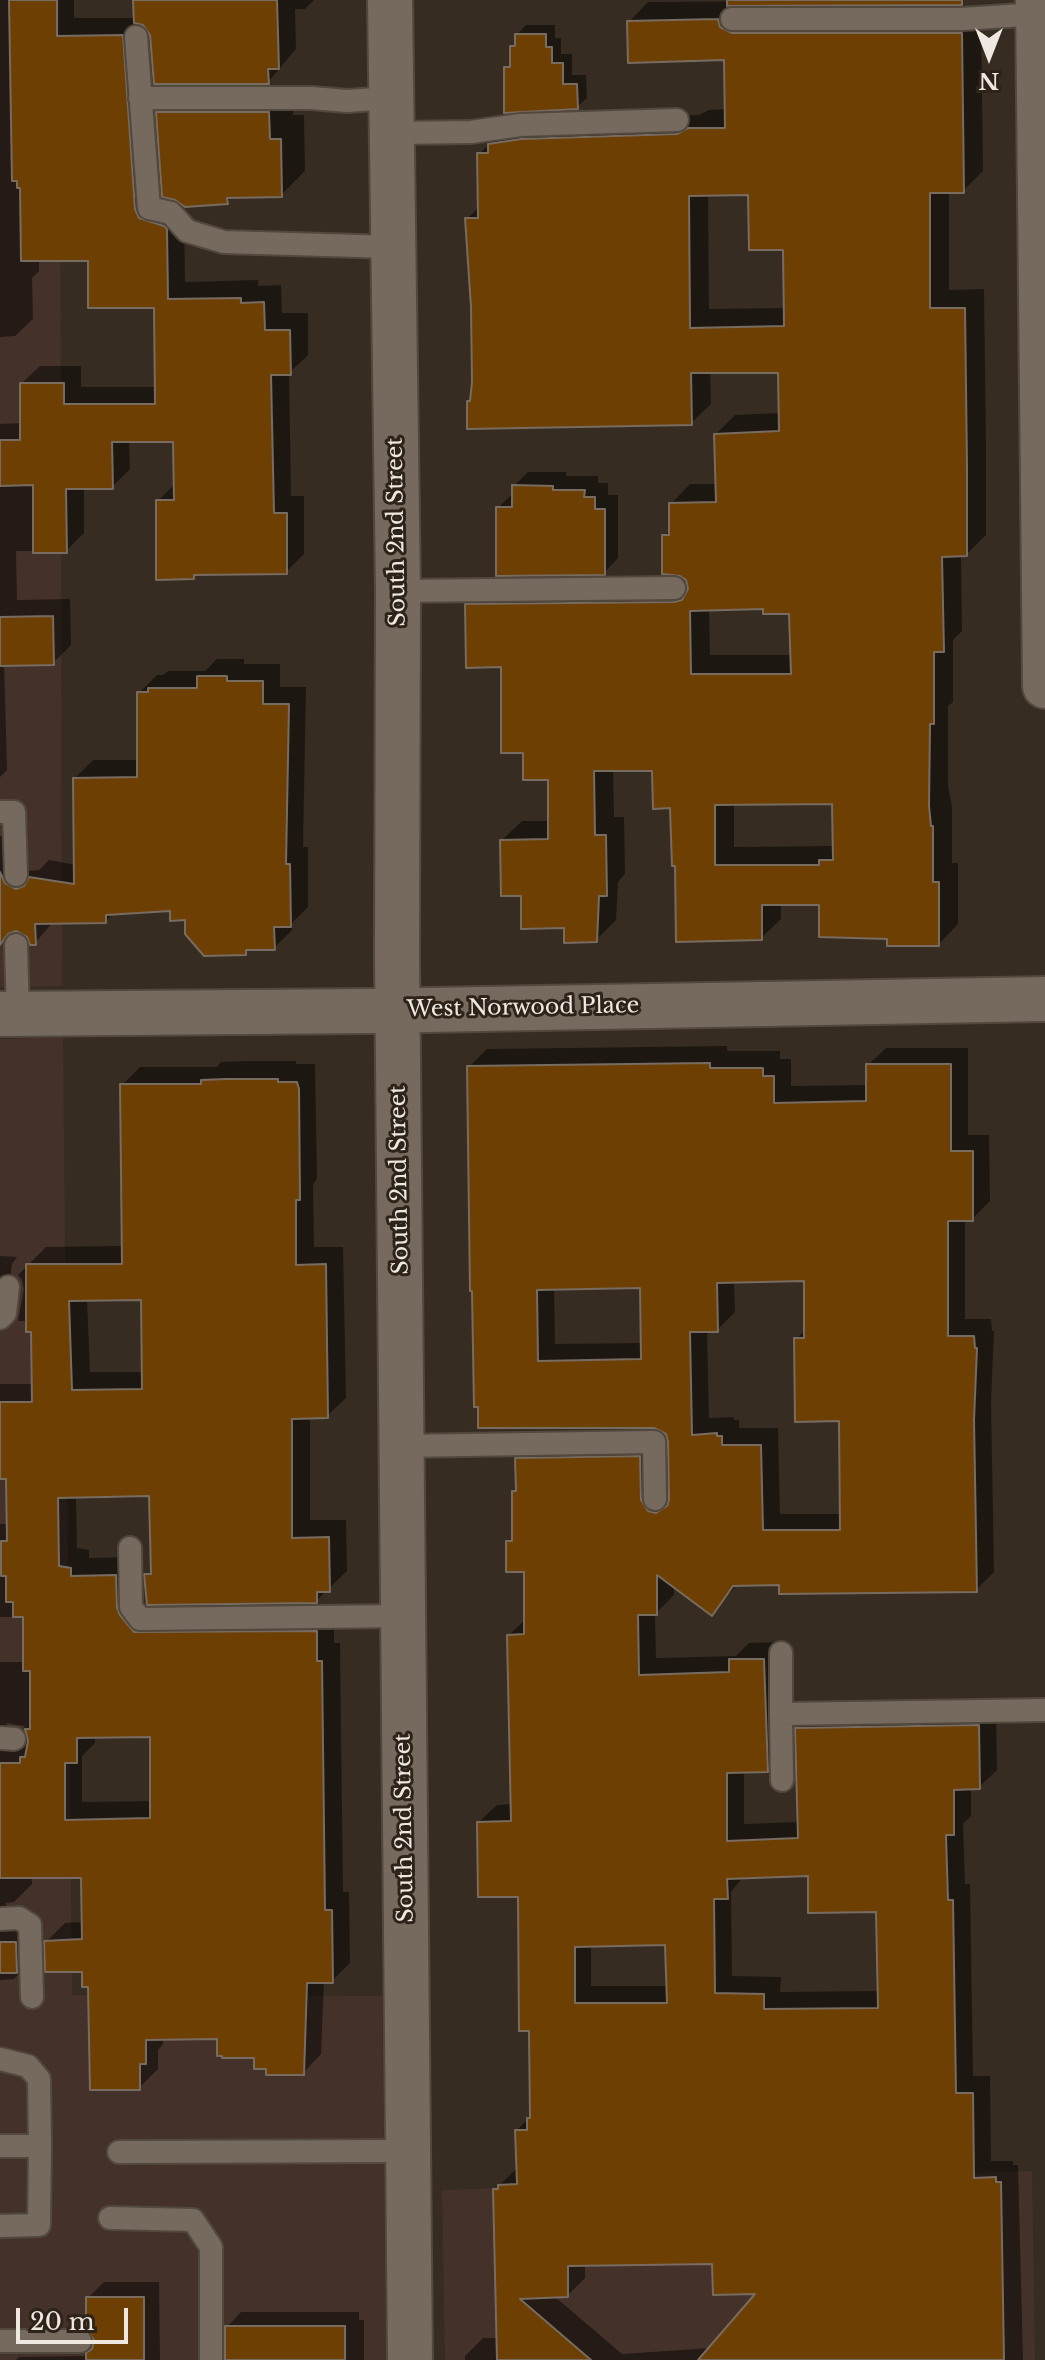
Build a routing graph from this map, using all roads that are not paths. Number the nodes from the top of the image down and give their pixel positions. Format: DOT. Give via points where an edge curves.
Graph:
graph roads {
  1 [pos="390,0"];
  2 [pos="1038,7"];
  3 [pos="732,19"];
  4 [pos="136,37"];
  5 [pos="140,98"];
  6 [pos="391,116"];
  7 [pos="677,120"];
  8 [pos="1043,214"];
  9 [pos="393,247"];
  10 [pos="1044,465"];
  11 [pos="674,588"];
  12 [pos="398,591"];
  13 [pos="1045,686"];
  14 [pos="0,812"];
  15 [pos="16,875"];
  16 [pos="16,945"];
  17 [pos="1045,999"];
  18 [pos="398,1010"];
  19 [pos="9,1014"];
  20 [pos="8,1287"];
  21 [pos="0,1318"];
  22 [pos="402,1446"];
  23 [pos="655,1499"];
  24 [pos="130,1548"];
  25 [pos="403,1616"];
  26 [pos="781,1653"];
  27 [pos="1045,1710"];
  28 [pos="781,1714"];
  29 [pos="782,1780"];
  30 [pos="0,1919"];
  31 [pos="32,1997"];
  32 [pos="0,2059"];
  33 [pos="0,2146"];
  34 [pos="40,2146"];
  35 [pos="408,2151"];
  36 [pos="119,2152"];
  37 [pos="110,2218"];
  38 [pos="0,2226"];
  39 [pos="0,2341"];
  40 [pos="80,2341"];
  41 [pos="211,2360"];
  42 [pos="410,2360"];
  1 -- 6 [label="street, South 2nd Street"];
  2 -- 3 [label="lane" via="962,19"];
  2 -- 8 [label="street"];
  4 -- 5 [label="lane"];
  5 -- 6 [label="lane" via="347,101"];
  5 -- 9 [label="lane" via="149,208 171,213 187,231 224,242"];
  6 -- 7 [label="lane" via="471,132 520,125"];
  6 -- 9 [label="street, South 2nd Street"];
  8 -- 10 [label="street"];
  9 -- 12 [label="street, South 2nd Street"];
  10 -- 13 [label="street"];
  11 -- 12 [label="lane"];
  12 -- 18 [label="street, South 2nd Street"];
  14 -- 15 [label="lane" via="14,812"];
  16 -- 19 [label="lane"];
  17 -- 18 [label="street, West Norwood Place"];
  18 -- 19 [label="street, West Norwood Place"];
  18 -- 22 [label="street, South 2nd Street"];
  20 -- 21 [label="lane"];
  22 -- 23 [label="lane" via="654,1442"];
  22 -- 25 [label="street, South 2nd Street"];
  24 -- 25 [label="lane" via="131,1607 140,1619"];
  25 -- 35 [label="street, South 2nd Street"];
  26 -- 28 [label="lane"];
  27 -- 28 [label="lane"];
  28 -- 29 [label="lane"];
  30 -- 31 [label="lane" via="19,1918 30,1925"];
  32 -- 34 [label="lane" via="28,2066 39,2079"];
  33 -- 34 [label="lane"];
  34 -- 38 [label="lane" via="39,2225"];
  35 -- 36 [label="lane"];
  35 -- 42 [label="street, South 2nd Street"];
  37 -- 41 [label="lane" via="193,2220 211,2247"];
  39 -- 40 [label="lane"];
}
